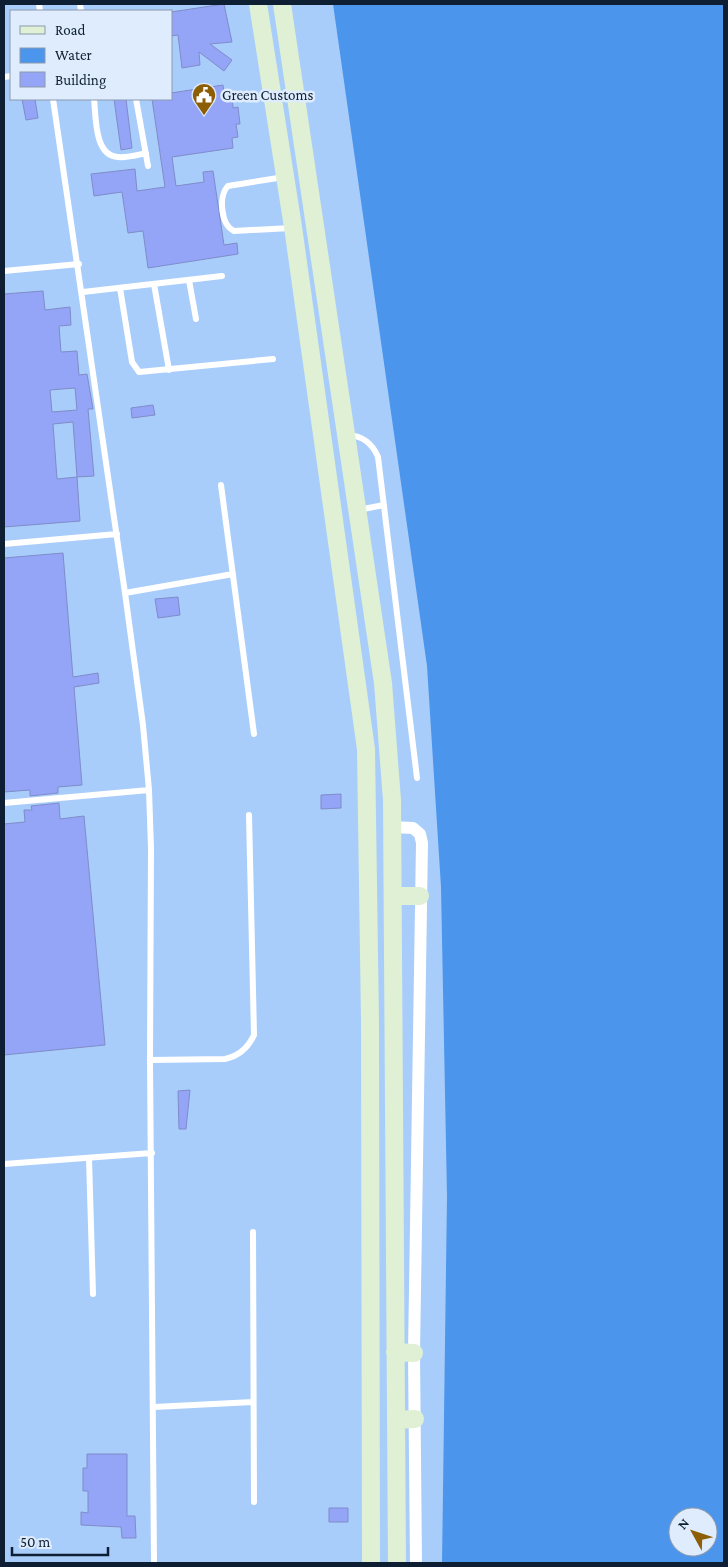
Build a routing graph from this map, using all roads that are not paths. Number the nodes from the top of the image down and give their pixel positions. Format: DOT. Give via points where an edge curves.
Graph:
graph roads {
  1 [pos="258,4"];
  2 [pos="282,4"];
  3 [pos="53,100"];
  4 [pos="94,100"];
  5 [pos="136,100"];
  6 [pos="146,153"];
  7 [pos="148,166"];
  8 [pos="286,177"];
  9 [pos="293,227"];
  10 [pos="79,264"];
  11 [pos="4,271"];
  12 [pos="222,276"];
  13 [pos="190,280"];
  14 [pos="154,284"];
  15 [pos="120,288"];
  16 [pos="83,292"];
  17 [pos="196,319"];
  18 [pos="273,359"];
  19 [pos="169,370"];
  20 [pos="347,435"];
  21 [pos="221,485"];
  22 [pos="384,505"];
  23 [pos="358,510"];
  24 [pos="117,534"];
  25 [pos="4,544"];
  26 [pos="233,574"];
  27 [pos="125,593"];
  28 [pos="254,734"];
  29 [pos="417,778"];
  30 [pos="149,790"];
  31 [pos="4,803"];
  32 [pos="249,816"];
  33 [pos="392,827"];
  34 [pos="393,896"];
  35 [pos="420,896"];
  36 [pos="150,1060"];
  37 [pos="152,1153"];
  38 [pos="89,1158"];
  39 [pos="4,1164"];
  40 [pos="253,1232"];
  41 [pos="93,1294"];
  42 [pos="395,1352"];
  43 [pos="414,1353"];
  44 [pos="253,1402"];
  45 [pos="154,1407"];
  46 [pos="415,1419"];
  47 [pos="396,1420"];
  48 [pos="370,1476"];
  49 [pos="254,1502"];
  50 [pos="154,1563"];
  51 [pos="372,1563"];
  52 [pos="390,1563"];
  53 [pos="397,1563"];
  54 [pos="416,1563"];
  1 -- 8 [label="street"];
  2 -- 20 [label="street"];
  3 -- 10 [label="lane"];
  4 -- 6 [label="lane" via="104,150 120,158"];
  5 -- 6 [label="lane"];
  6 -- 7 [label="lane"];
  8 -- 9 [label="street"];
  8 -- 9 [label="lane" via="228,186 223,194 224,220 234,231"];
  9 -- 48 [label="street" via="355,656 367,765"];
  10 -- 11 [label="lane"];
  10 -- 16 [label="lane"];
  12 -- 13 [label="lane"];
  13 -- 14 [label="lane"];
  13 -- 17 [label="lane"];
  14 -- 15 [label="lane"];
  14 -- 19 [label="lane"];
  15 -- 16 [label="lane"];
  15 -- 19 [label="lane" via="133,366 143,373"];
  16 -- 24 [label="lane"];
  18 -- 19 [label="lane"];
  20 -- 22 [label="lane" via="363,438 375,450"];
  20 -- 23 [label="street"];
  21 -- 26 [label="lane"];
  22 -- 23 [label="lane"];
  22 -- 29 [label="lane"];
  23 -- 33 [label="street" via="386,712"];
  24 -- 25 [label="lane"];
  24 -- 27 [label="lane"];
  26 -- 27 [label="lane"];
  26 -- 28 [label="lane"];
  27 -- 30 [label="lane"];
  30 -- 31 [label="lane"];
  30 -- 36 [label="lane"];
  32 -- 36 [label="lane" via="254,1035 246,1048 225,1059"];
  33 -- 34 [label="street"];
  33 -- 35 [label="street" via="413,828 421,838"];
  34 -- 35 [label="street"];
  34 -- 42 [label="street"];
  35 -- 43 [label="street"];
  36 -- 37 [label="lane"];
  37 -- 38 [label="lane"];
  37 -- 45 [label="lane"];
  38 -- 39 [label="lane"];
  38 -- 41 [label="lane"];
  40 -- 44 [label="lane"];
  42 -- 43 [label="street"];
  42 -- 47 [label="street"];
  43 -- 46 [label="street"];
  44 -- 45 [label="lane"];
  44 -- 49 [label="lane"];
  45 -- 50 [label="lane"];
  46 -- 47 [label="street"];
  46 -- 54 [label="street"];
  47 -- 53 [label="street"];
  48 -- 51 [label="street"];
  48 -- 52 [label="street" via="382,1474 388,1480"];
}
